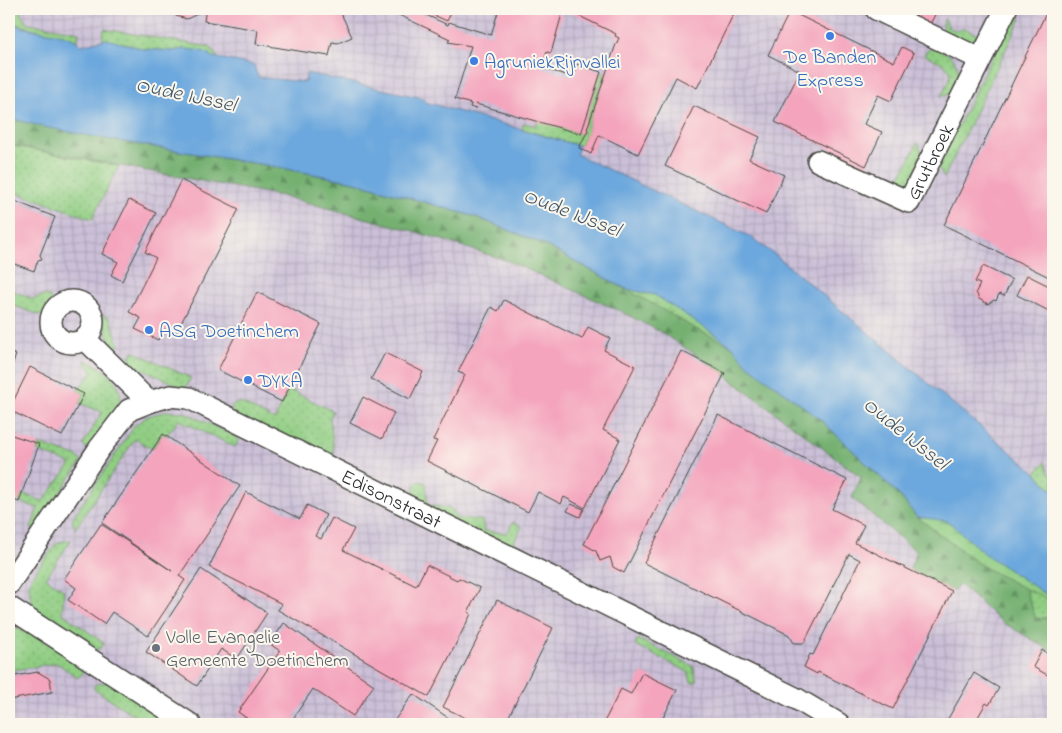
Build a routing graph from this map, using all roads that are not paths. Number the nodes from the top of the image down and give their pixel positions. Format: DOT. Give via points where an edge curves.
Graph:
graph roads {
  1 [pos="876,9"];
  2 [pos="1006,9"];
  3 [pos="980,59"];
  4 [pos="818,161"];
  5 [pos="85,339"];
  6 [pos="149,402"];
  7 [pos="9,584"];
  8 [pos="9,607"];
  9 [pos="190,724"];
  10 [pos="839,724"];
  1 -- 3 [label="street"];
  2 -- 3 [label="street, Grutbroek"];
  3 -- 4 [label="street, Grutbroek" via="909,202"];
  5 -- 6 [label="street"];
  6 -- 7 [label="street, Edisonstraat" via="129,410 99,449"];
  6 -- 10 [label="street, Edisonstraat" via="170,396 189,398 797,699"];
  8 -- 9 [label="street"];
}
